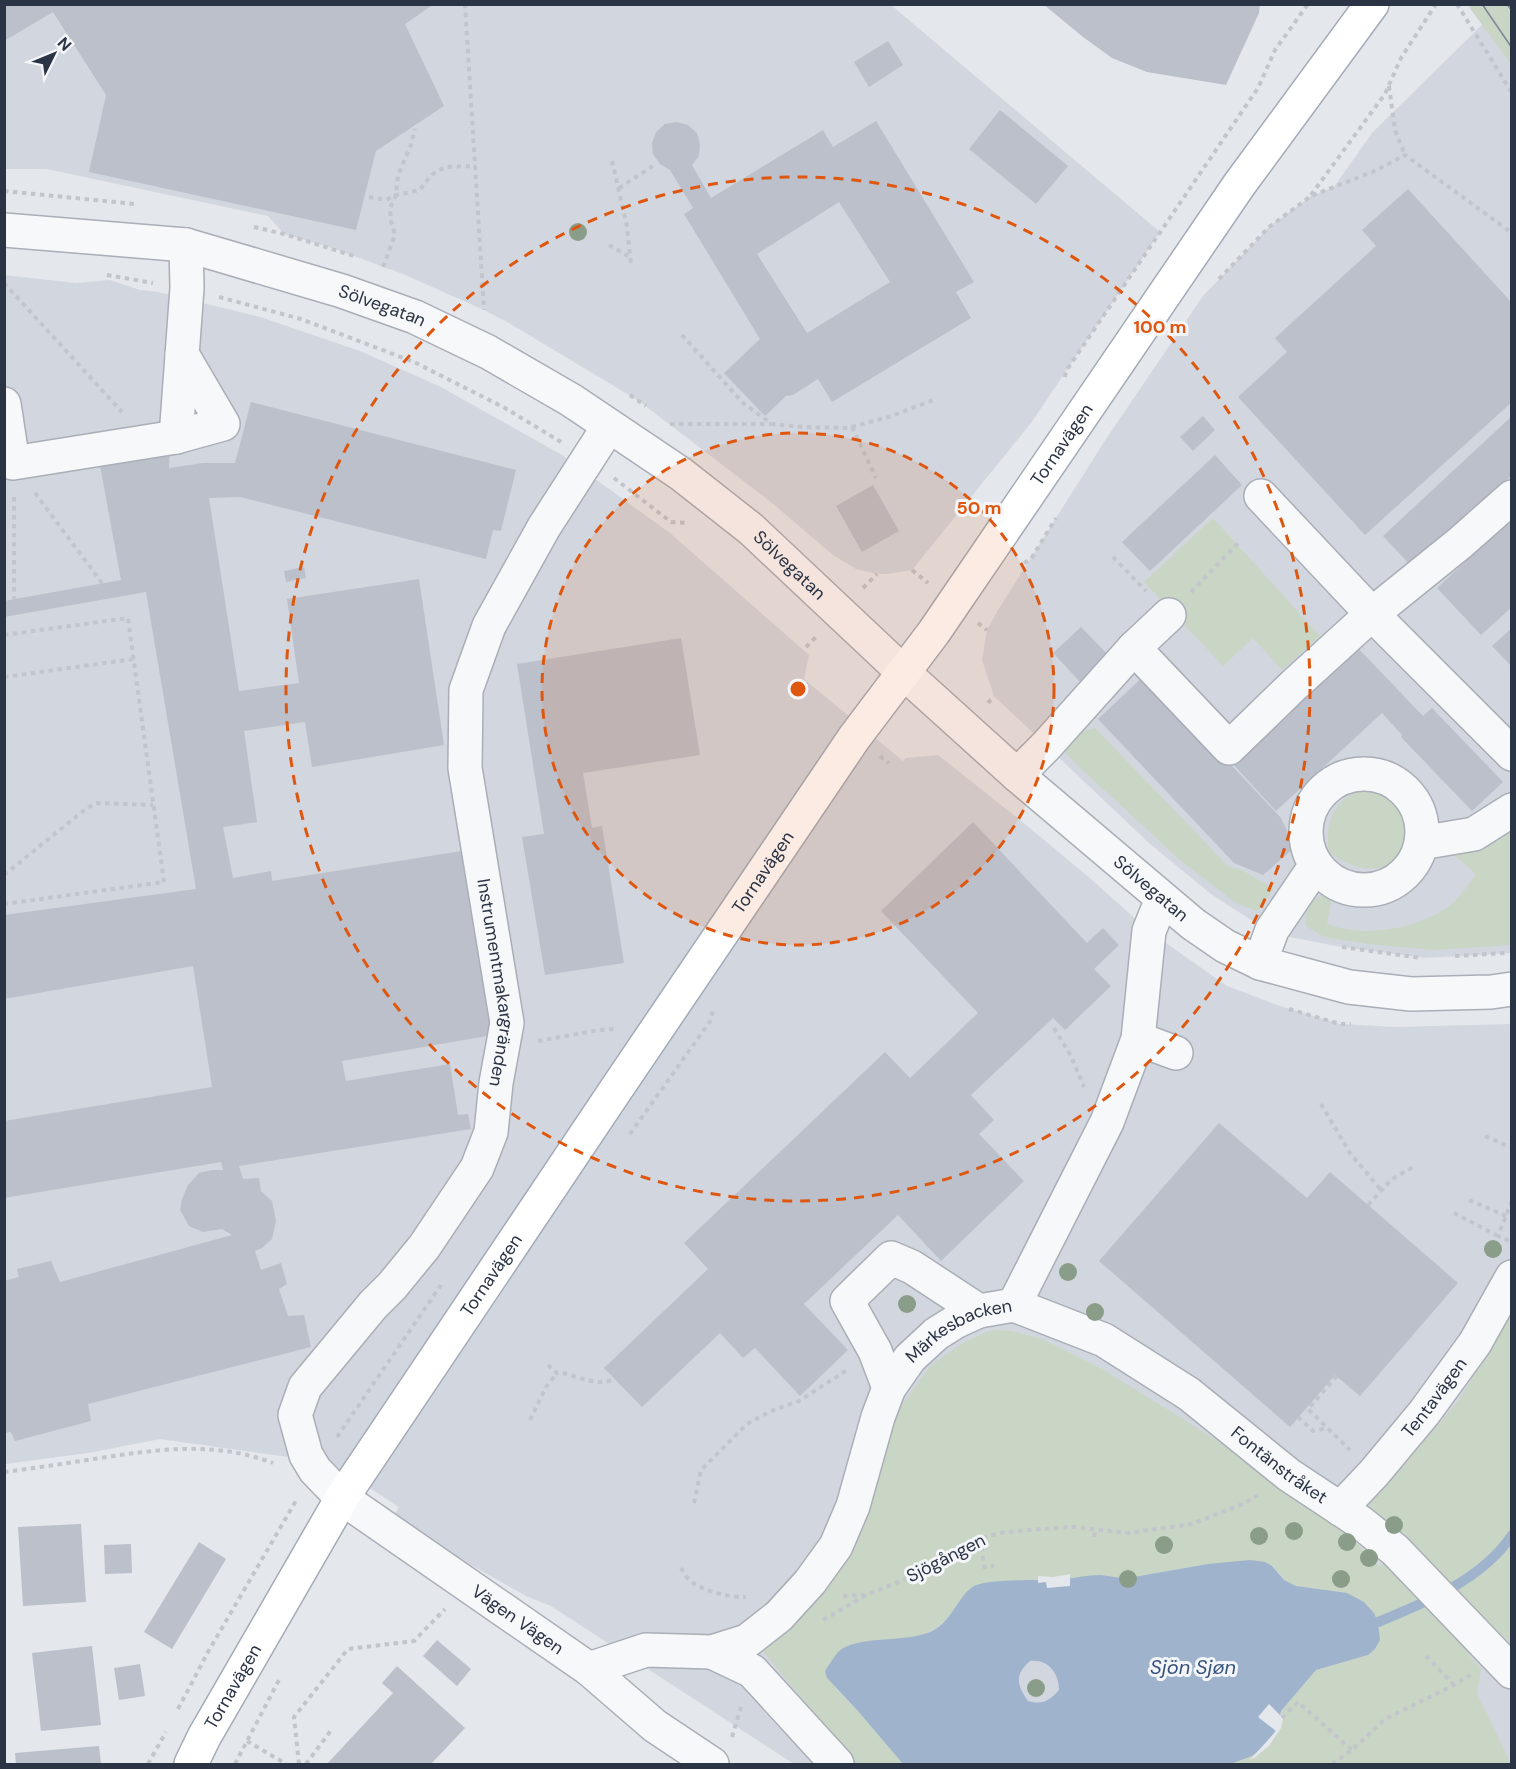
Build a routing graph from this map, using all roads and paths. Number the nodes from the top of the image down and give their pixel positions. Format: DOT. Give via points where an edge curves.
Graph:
graph roads {
  1 [pos="465,4"];
  2 [pos="1308,4"];
  3 [pos="1372,4"];
  4 [pos="1436,4"];
  5 [pos="1457,4"];
  6 [pos="1389,86"];
  7 [pos="1512,93"];
  8 [pos="415,129"];
  9 [pos="1405,155"];
  10 [pos="612,161"];
  11 [pos="476,166"];
  12 [pos="653,166"];
  13 [pos="619,188"];
  14 [pos="396,195"];
  15 [pos="1311,196"];
  16 [pos="369,197"];
  17 [pos="4,230"];
  18 [pos="1512,233"];
  19 [pos="186,244"];
  20 [pos="609,245"];
  21 [pos="629,256"];
  22 [pos="631,265"];
  23 [pos="383,267"];
  24 [pos="104,275"];
  25 [pos="4,283"];
  26 [pos="1211,287"];
  27 [pos="187,288"];
  28 [pos="484,310"];
  29 [pos="682,335"];
  30 [pos="182,354"];
  31 [pos="1066,371"];
  32 [pos="933,400"];
  33 [pos="4,404"];
  34 [pos="669,424"];
  35 [pos="772,424"];
  36 [pos="609,426"];
  37 [pos="852,427"];
  38 [pos="162,439"];
  39 [pos="589,459"];
  40 [pos="13,463"];
  41 [pos="876,478"];
  42 [pos="1261,496"];
  43 [pos="1512,496"];
  44 [pos="1061,510"];
  45 [pos="671,522"];
  46 [pos="1238,543"];
  47 [pos="1113,557"];
  48 [pos="1031,559"];
  49 [pos="102,584"];
  50 [pos="15,599"];
  51 [pos="1372,614"];
  52 [pos="1169,615"];
  53 [pos="4,635"];
  54 [pos="1134,648"];
  55 [pos="134,659"];
  56 [pos="903,672"];
  57 [pos="4,677"];
  58 [pos="1512,754"];
  59 [pos="1017,775"];
  60 [pos="153,805"];
  61 [pos="1512,810"];
  62 [pos="1421,843"];
  63 [pos="1316,865"];
  64 [pos="4,875"];
  65 [pos="1162,899"];
  66 [pos="4,904"];
  67 [pos="1336,946"];
  68 [pos="1512,953"];
  69 [pos="1446,957"];
  70 [pos="1424,958"];
  71 [pos="1260,963"];
  72 [pos="1512,989"];
  73 [pos="711,1020"];
  74 [pos="1054,1028"];
  75 [pos="615,1029"];
  76 [pos="1138,1039"];
  77 [pos="502,1048"];
  78 [pos="1176,1053"];
  79 [pos="1322,1104"];
  80 [pos="629,1136"];
  81 [pos="1485,1136"];
  82 [pos="1098,1140"];
  83 [pos="1512,1148"];
  84 [pos="1416,1165"];
  85 [pos="1381,1190"];
  86 [pos="1468,1200"];
  87 [pos="1512,1201"];
  88 [pos="1368,1205"];
  89 [pos="1454,1213"];
  90 [pos="1506,1215"];
  91 [pos="1498,1236"];
  92 [pos="1512,1242"];
  93 [pos="1512,1278"];
  94 [pos="1014,1305"];
  95 [pos="979,1311"];
  96 [pos="875,1351"];
  97 [pos="548,1365"];
  98 [pos="557,1373"];
  99 [pos="1337,1376"];
  100 [pos="614,1379"];
  101 [pos="889,1388"];
  102 [pos="1298,1418"];
  103 [pos="530,1419"];
  104 [pos="1327,1428"];
  105 [pos="281,1466"];
  106 [pos="4,1472"];
  107 [pos="1374,1473"];
  108 [pos="1289,1475"];
  109 [pos="342,1498"];
  110 [pos="694,1503"];
  111 [pos="1340,1509"];
  112 [pos="1095,1530"];
  113 [pos="981,1538"];
  114 [pos="1094,1538"];
  115 [pos="994,1566"];
  116 [pos="681,1568"];
  117 [pos="469,1584"];
  118 [pos="784,1611"];
  119 [pos="817,1624"];
  120 [pos="749,1656"];
  121 [pos="1426,1656"];
  122 [pos="1499,1658"];
  123 [pos="589,1668"];
  124 [pos="284,1672"];
  125 [pos="1454,1685"];
  126 [pos="1282,1718"];
  127 [pos="332,1729"];
  128 [pos="731,1739"];
  129 [pos="247,1741"];
  130 [pos="1352,1750"];
  131 [pos="191,1764"];
  132 [pos="235,1764"];
  133 [pos="286,1764"];
  134 [pos="299,1764"];
  135 [pos="306,1764"];
  136 [pos="712,1764"];
  137 [pos="837,1764"];
  138 [pos="1332,1764"];
  1 -- 11 [label="path"];
  2 -- 31 [label="path" via="1275,50 1258,88"];
  3 -- 56 [label="main road, Tornavägen" via="1239,184"];
  4 -- 6 [label="path" via="1401,58"];
  5 -- 7 [label="path"];
  6 -- 9 [label="path" via="1395,130"];
  6 -- 15 [label="path"];
  8 -- 14 [label="path" via="398,175"];
  9 -- 15 [label="path"];
  9 -- 18 [label="path"];
  10 -- 13 [label="path"];
  11 -- 14 [label="path" via="442,167 420,190"];
  11 -- 28 [label="path"];
  12 -- 13 [label="path"];
  13 -- 21 [label="path"];
  14 -- 16 [label="path" via="386,200"];
  14 -- 23 [label="path" via="390,208 395,235"];
  15 -- 26 [label="path" via="1269,227"];
  17 -- 19 [label="street, Sölvegatan"];
  19 -- 27 [label="street"];
  19 -- 36 [label="street, Sölvegatan" via="416,317 488,352"];
  20 -- 21 [label="path"];
  21 -- 22 [label="path"];
  24 -- 27 [label="path"];
  25 -- 38 [label="path"];
  27 -- 30 [label="street"];
  27 -- 39 [label="path" via="301,319 414,362 505,408"];
  29 -- 35 [label="path" via="743,403"];
  30 -- 38 [label="street"];
  30 -- 38 [label="street" via="223,424"];
  32 -- 37 [label="path"];
  33 -- 40 [label="street"];
  34 -- 35 [label="path"];
  35 -- 37 [label="path"];
  36 -- 39 [label="street, Instrumentmakargränden"];
  36 -- 56 [label="street, Sölvegatan" via="681,474 751,529"];
  37 -- 41 [label="path"];
  38 -- 40 [label="street"];
  39 -- 45 [label="path"];
  39 -- 77 [label="street, Instrumentmakargränden" via="543,527 489,626 466,690 465,768 507,1023"];
  40 -- 49 [label="path"];
  40 -- 50 [label="path"];
  42 -- 51 [label="street"];
  43 -- 51 [label="street"];
  44 -- 48 [label="path"];
  46 -- 52 [label="path"];
  47 -- 52 [label="path"];
  51 -- 54 [label="street" via="1229,748"];
  51 -- 58 [label="street"];
  52 -- 54 [label="street"];
  53 -- 55 [label="path" via="128,618"];
  54 -- 59 [label="street"];
  55 -- 57 [label="path"];
  55 -- 60 [label="path"];
  56 -- 59 [label="street, Sölvegatan"];
  56 -- 109 [label="main road, Tornavägen" via="854,738"];
  59 -- 65 [label="street, Sölvegatan"];
  60 -- 64 [label="path" via="96,803"];
  60 -- 66 [label="path" via="164,882"];
  61 -- 62 [label="street" via="1474,834"];
  62 -- 63 [label="street" via="1415,861 1386,886 1347,888"];
  62 -- 63 [label="street" via="1422,824 1405,791 1390,779 1372,774 1352,775 1320,794 1310,810 1308,848"];
  63 -- 71 [label="street" via="1272,930"];
  65 -- 71 [label="street, Sölvegatan" via="1225,946"];
  65 -- 76 [label="street, Märkesbacken" via="1149,931"];
  67 -- 70 [label="path"];
  68 -- 69 [label="path"];
  71 -- 72 [label="street, Sölvegatan" via="1349,987 1411,994"];
  73 -- 80 [label="path"];
  74 -- 82 [label="path" via="1084,1087"];
  75 -- 77 [label="path"];
  76 -- 78 [label="street"];
  76 -- 82 [label="street, Märkesbacken"];
  77 -- 109 [label="street, Instrumentmakargränden" via="491,1132 477,1168 424,1247 305,1387 295,1415 306,1455"];
  79 -- 85 [label="path" via="1350,1153"];
  81 -- 83 [label="path"];
  82 -- 94 [label="street, Märkesbacken"];
  84 -- 85 [label="path"];
  85 -- 88 [label="path"];
  86 -- 90 [label="path"];
  87 -- 90 [label="path"];
  89 -- 91 [label="path"];
  90 -- 91 [label="path"];
  91 -- 92 [label="path"];
  93 -- 107 [label="street, Tentavägen" via="1475,1343"];
  94 -- 95 [label="street, Märkesbacken"];
  94 -- 108 [label="street, Fontänstråket" via="1104,1340 1189,1394"];
  95 -- 96 [label="street" via="912,1267 891,1258 847,1301"];
  95 -- 101 [label="street, Märkesbacken" via="936,1334 910,1358"];
  96 -- 101 [label="street"];
  96 -- 110 [label="path" via="799,1401 747,1424 701,1470"];
  97 -- 98 [label="path"];
  98 -- 100 [label="path" via="599,1382"];
  98 -- 103 [label="path"];
  99 -- 104 [label="path" via="1308,1409"];
  101 -- 118 [label="street, Märkesbacken" via="853,1506 836,1546"];
  102 -- 104 [label="path" via="1313,1431"];
  104 -- 107 [label="path"];
  105 -- 106 [label="path" via="252,1455 179,1448"];
  107 -- 111 [label="street, Tentavägen"];
  108 -- 111 [label="street, Fontänstråket"];
  108 -- 112 [label="path, Sjögången" via="1243,1504 1192,1524 1129,1533"];
  109 -- 117 [label="street, Vägen Vägen"];
  109 -- 131 [label="main road, Tornavägen"];
  111 -- 122 [label="street, Fontänstråket" via="1395,1550"];
  112 -- 113 [label="path, Sjögången" via="1027,1530"];
  112 -- 114 [label="path"];
  113 -- 115 [label="path" via="984,1567"];
  113 -- 119 [label="path, Sjögången"];
  116 -- 118 [label="path" via="691,1582 714,1593 763,1596"];
  117 -- 123 [label="street, Vägen Vägen"];
  117 -- 134 [label="path" via="414,1641 348,1649 294,1717"];
  118 -- 120 [label="street, Märkesbacken"];
  120 -- 123 [label="street" via="646,1650"];
  120 -- 128 [label="path"];
  120 -- 137 [label="street"];
  121 -- 125 [label="path"];
  122 -- 125 [label="path"];
  123 -- 136 [label="street, Vägen Vägen" via="655,1726"];
  124 -- 129 [label="path"];
  125 -- 130 [label="path" via="1385,1719"];
  126 -- 130 [label="path" via="1298,1702"];
  127 -- 135 [label="path"];
  129 -- 132 [label="path"];
  129 -- 133 [label="path"];
  130 -- 138 [label="path"];
}
